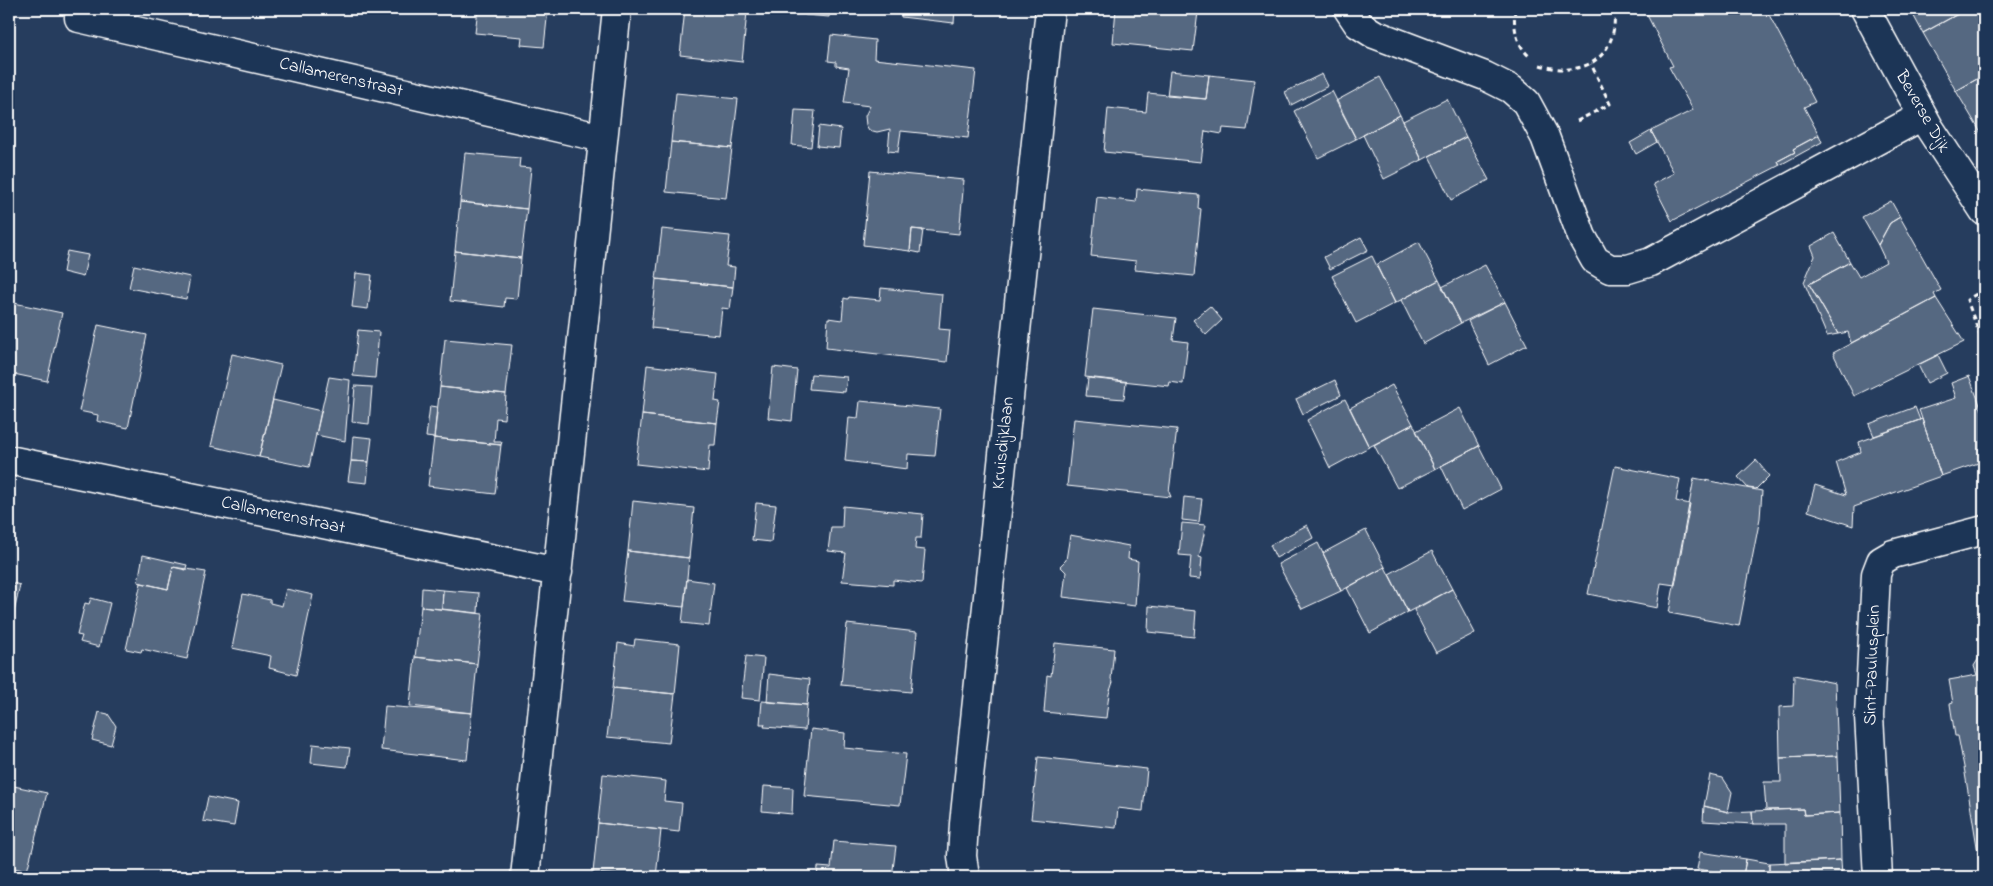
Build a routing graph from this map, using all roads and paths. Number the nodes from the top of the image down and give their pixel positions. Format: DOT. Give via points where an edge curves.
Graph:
graph roads {
  1 [pos="617,9"];
  2 [pos="1050,9"];
  3 [pos="1348,9"];
  4 [pos="1515,9"];
  5 [pos="1614,9"];
  6 [pos="1865,9"];
  7 [pos="79,18"];
  8 [pos="1591,64"];
  9 [pos="1922,116"];
  10 [pos="1544,137"];
  11 [pos="603,138"];
  12 [pos="1984,211"];
  13 [pos="1984,289"];
  14 [pos="1984,346"];
  15 [pos="9,460"];
  16 [pos="1984,530"];
  17 [pos="558,572"];
  18 [pos="525,877"];
  19 [pos="965,877"];
  20 [pos="1878,877"];
  1 -- 11 [label="street"];
  2 -- 19 [label="street, Kruisdijklaan" via="964,824 962,856"];
  3 -- 10 [label="street" via="1358,24 1374,34 1486,76 1511,89 1526,102"];
  4 -- 8 [label="path" via="1517,39 1526,54 1540,65 1557,70 1575,70"];
  5 -- 8 [label="path" via="1616,24 1612,40"];
  6 -- 9 [label="street, Beverse Dijk"];
  7 -- 11 [label="street, Callamerenstraat"];
  8 -- 10 [label="path" via="1610,104"];
  9 -- 10 [label="street" via="1651,262 1628,269 1610,269 1595,260 1582,237"];
  9 -- 12 [label="street, Beverse Dijk"];
  11 -- 17 [label="street"];
  13 -- 14 [label="path" via="1967,300"];
  15 -- 17 [label="street, Callamerenstraat"];
  16 -- 20 [label="street, Sint-Paulusplein" via="1893,554 1881,561 1876,574 1869,716"];
  17 -- 18 [label="street"];
}
